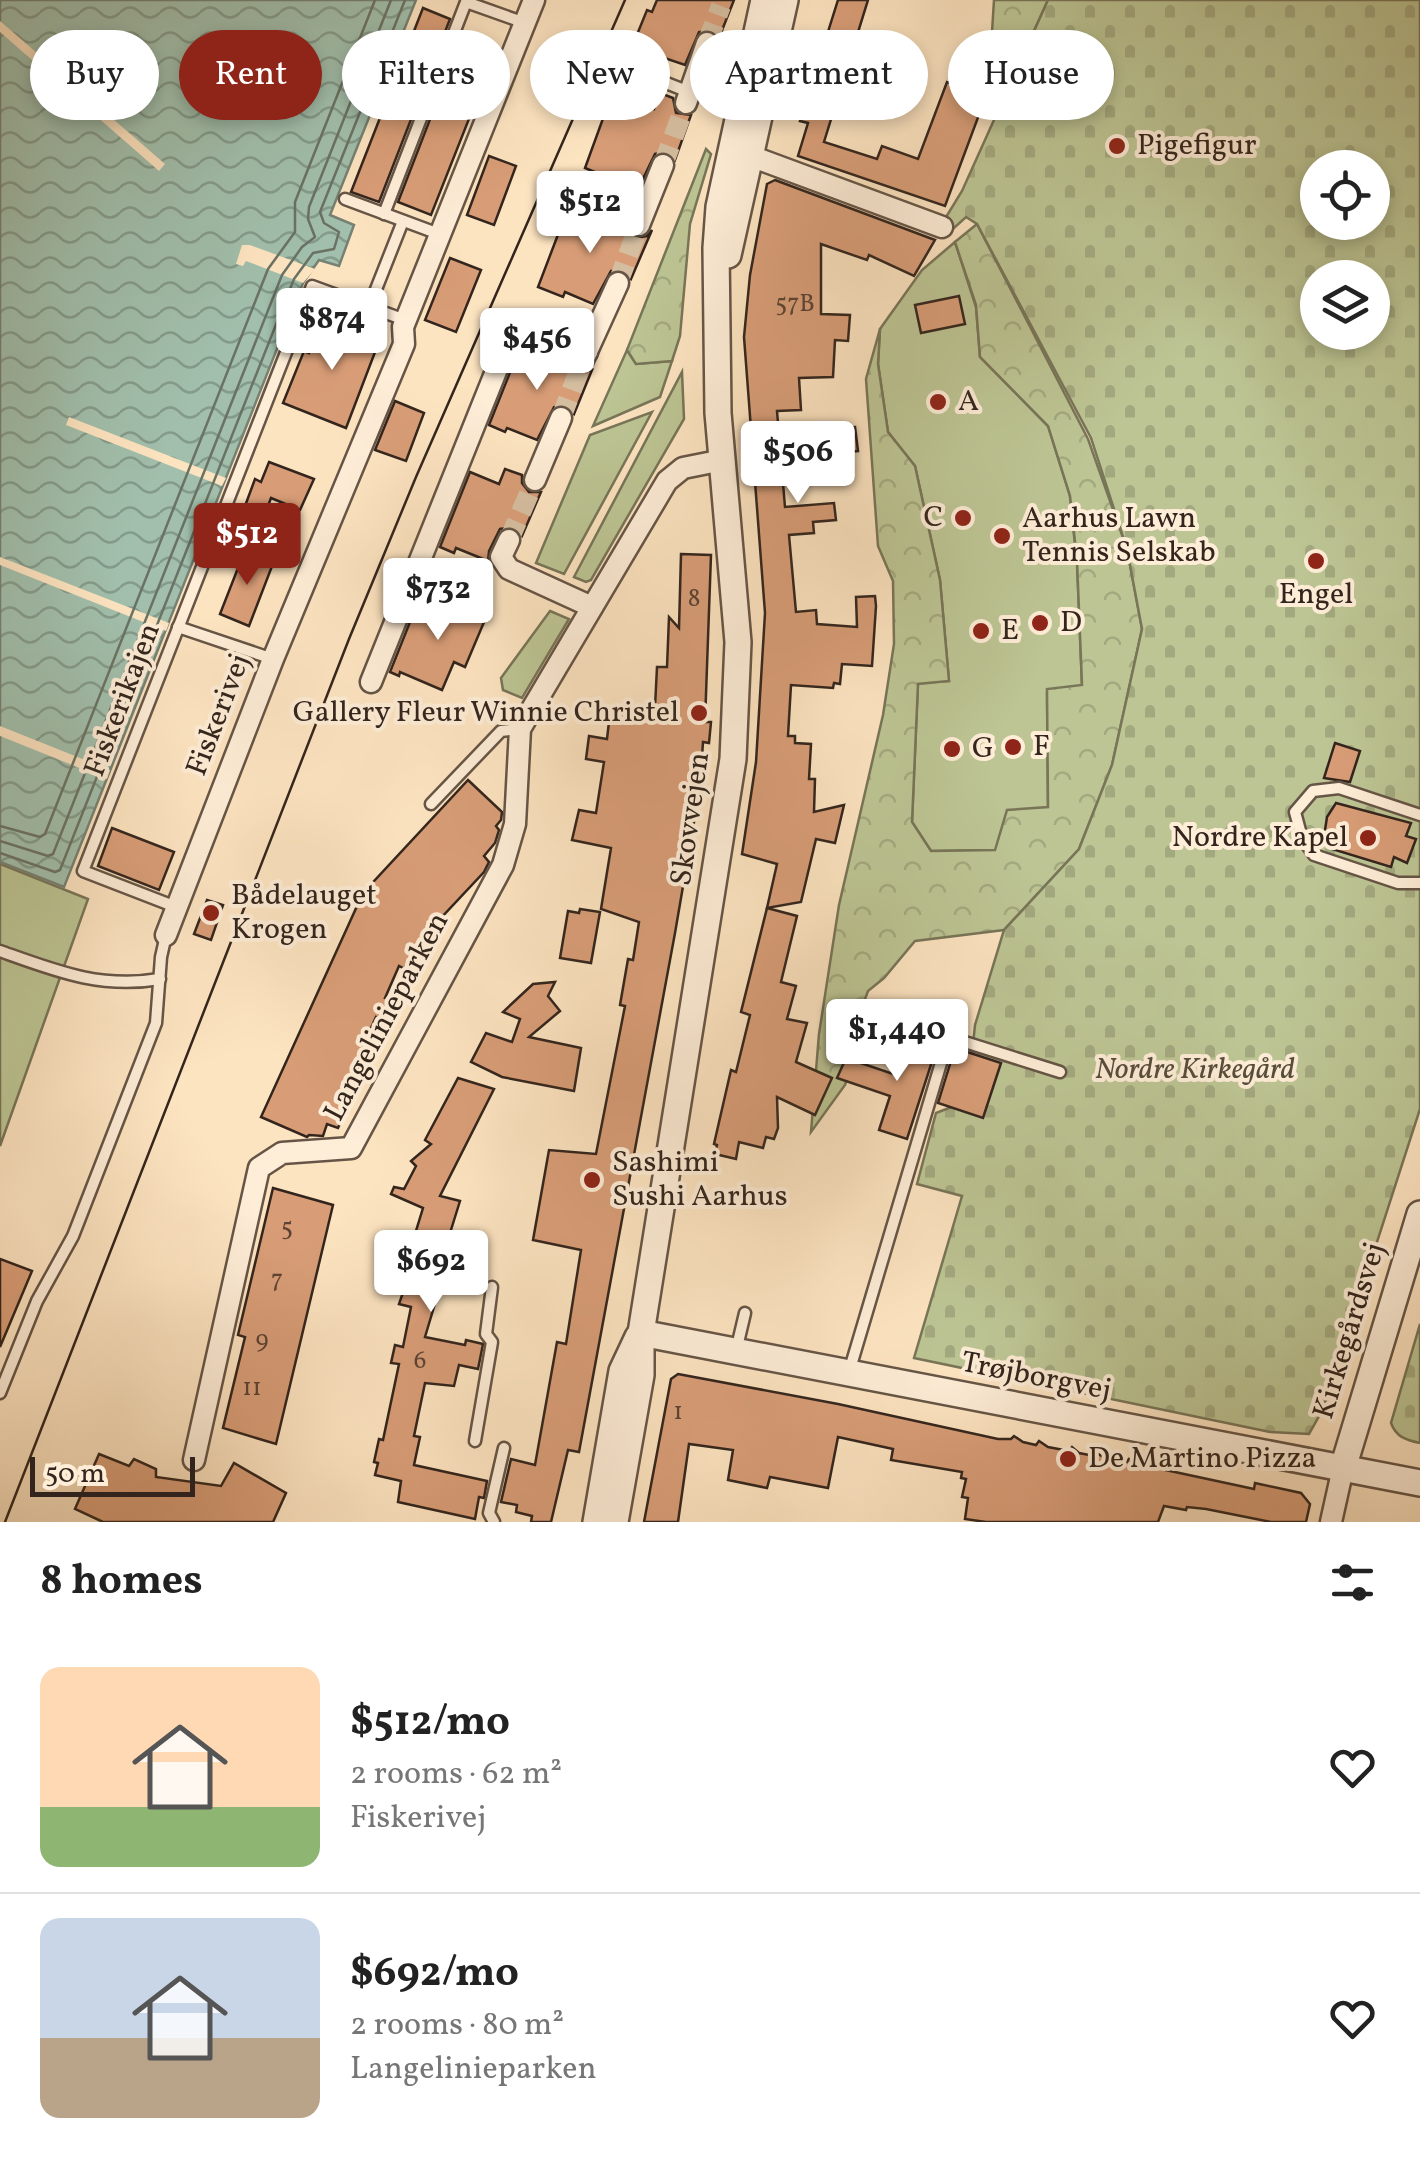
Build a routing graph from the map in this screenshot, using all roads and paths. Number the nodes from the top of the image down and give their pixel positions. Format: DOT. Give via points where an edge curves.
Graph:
graph roads {
  1 [pos="534,0"];
  2 [pos="764,0"];
  3 [pos="785,0"];
  4 [pos="525,23"];
  5 [pos="670,89"];
  6 [pos="690,92"];
  7 [pos="688,98"];
  8 [pos="740,151"];
  9 [pos="663,165"];
  10 [pos="346,199"];
  11 [pos="384,214"];
  12 [pos="402,221"];
  13 [pos="639,226"];
  14 [pos="942,227"];
  15 [pos="440,234"];
  16 [pos="618,283"];
  17 [pos="368,307"];
  18 [pos="406,320"];
  19 [pos="561,418"];
  20 [pos="723,460"];
  21 [pos="535,480"];
  22 [pos="509,540"];
  23 [pos="592,607"];
  24 [pos="178,627"];
  25 [pos="274,659"];
  26 [pos="371,682"];
  27 [pos="520,729"];
  28 [pos="431,804"];
  29 [pos="1420,815"];
  30 [pos="1420,882"];
  31 [pos="176,908"];
  32 [pos="166,935"];
  33 [pos="0,952"];
  34 [pos="160,979"];
  35 [pos="948,1036"];
  36 [pos="881,1051"];
  37 [pos="1060,1072"];
  38 [pos="1420,1214"];
  39 [pos="492,1286"];
  40 [pos="745,1313"];
  41 [pos="640,1332"];
  42 [pos="736,1351"];
  43 [pos="849,1372"];
  44 [pos="0,1393"];
  45 [pos="474,1441"];
  46 [pos="504,1448"];
  47 [pos="194,1460"];
  48 [pos="1343,1468"];
  49 [pos="1420,1483"];
  50 [pos="494,1522"];
  51 [pos="596,1522"];
  52 [pos="615,1522"];
  53 [pos="1331,1522"];
  1 -- 4 [label="street, Fiskerivej"];
  2 -- 8 [label="street, Skovvejen"];
  3 -- 8 [label="street, Skovvejen"];
  4 -- 11 [label="lane" via="466,2"];
  4 -- 15 [label="street, Fiskerivej"];
  5 -- 7 [label="lane"];
  6 -- 7 [label="street"];
  8 -- 14 [label="street"];
  8 -- 20 [label="street, Skovvejen" via="717,309"];
  9 -- 13 [label="street"];
  10 -- 11 [label="lane"];
  11 -- 12 [label="lane"];
  12 -- 15 [label="lane"];
  12 -- 17 [label="lane"];
  15 -- 18 [label="street, Fiskerivej"];
  16 -- 26 [label="street" via="585,356 530,329 509,339"];
  17 -- 18 [label="lane, Fiskerikajen"];
  17 -- 24 [label="lane, Fiskerikajen" via="312,286"];
  18 -- 25 [label="street, Fiskerivej" via="404,344"];
  19 -- 21 [label="street"];
  20 -- 23 [label="street, Langelinieparken" via="683,468 667,481"];
  20 -- 41 [label="street, Skovvejen" via="738,642 733,758"];
  22 -- 23 [label="street" via="501,557 509,569"];
  23 -- 27 [label="street, Langelinieparken"];
  24 -- 25 [label="lane"];
  24 -- 31 [label="lane, Fiskerikajen" via="83,872"];
  25 -- 31 [label="street, Fiskerivej"];
  27 -- 28 [label="lane" via="501,731"];
  27 -- 47 [label="street, Langelinieparken" via="515,824 504,865 350,1148 282,1153 258,1168"];
  29 -- 30 [label="lane" via="1338,788 1313,791 1295,812 1314,855 1398,883"];
  31 -- 32 [label="street, Fiskerivej"];
  32 -- 34 [label="lane, Fiskerivej"];
  33 -- 34 [label="lane" via="79,979"];
  34 -- 44 [label="lane, Fiskerivej" via="156,1023 73,1236 37,1301"];
  35 -- 36 [label="lane" via="895,1020"];
  35 -- 37 [label="lane"];
  35 -- 43 [label="lane"];
  38 -- 48 [label="street, Kirkegårdsvej"];
  39 -- 45 [label="lane" via="486,1334 492,1342"];
  40 -- 42 [label="lane"];
  41 -- 42 [label="street, Trøjborgvej"];
  41 -- 51 [label="street" via="622,1372"];
  41 -- 52 [label="street" via="641,1375"];
  42 -- 43 [label="street, Trøjborgvej"];
  43 -- 48 [label="street, Trøjborgvej"];
  46 -- 50 [label="lane" via="490,1514"];
  48 -- 49 [label="street, Trøjborgvej"];
  48 -- 53 [label="street"];
}
